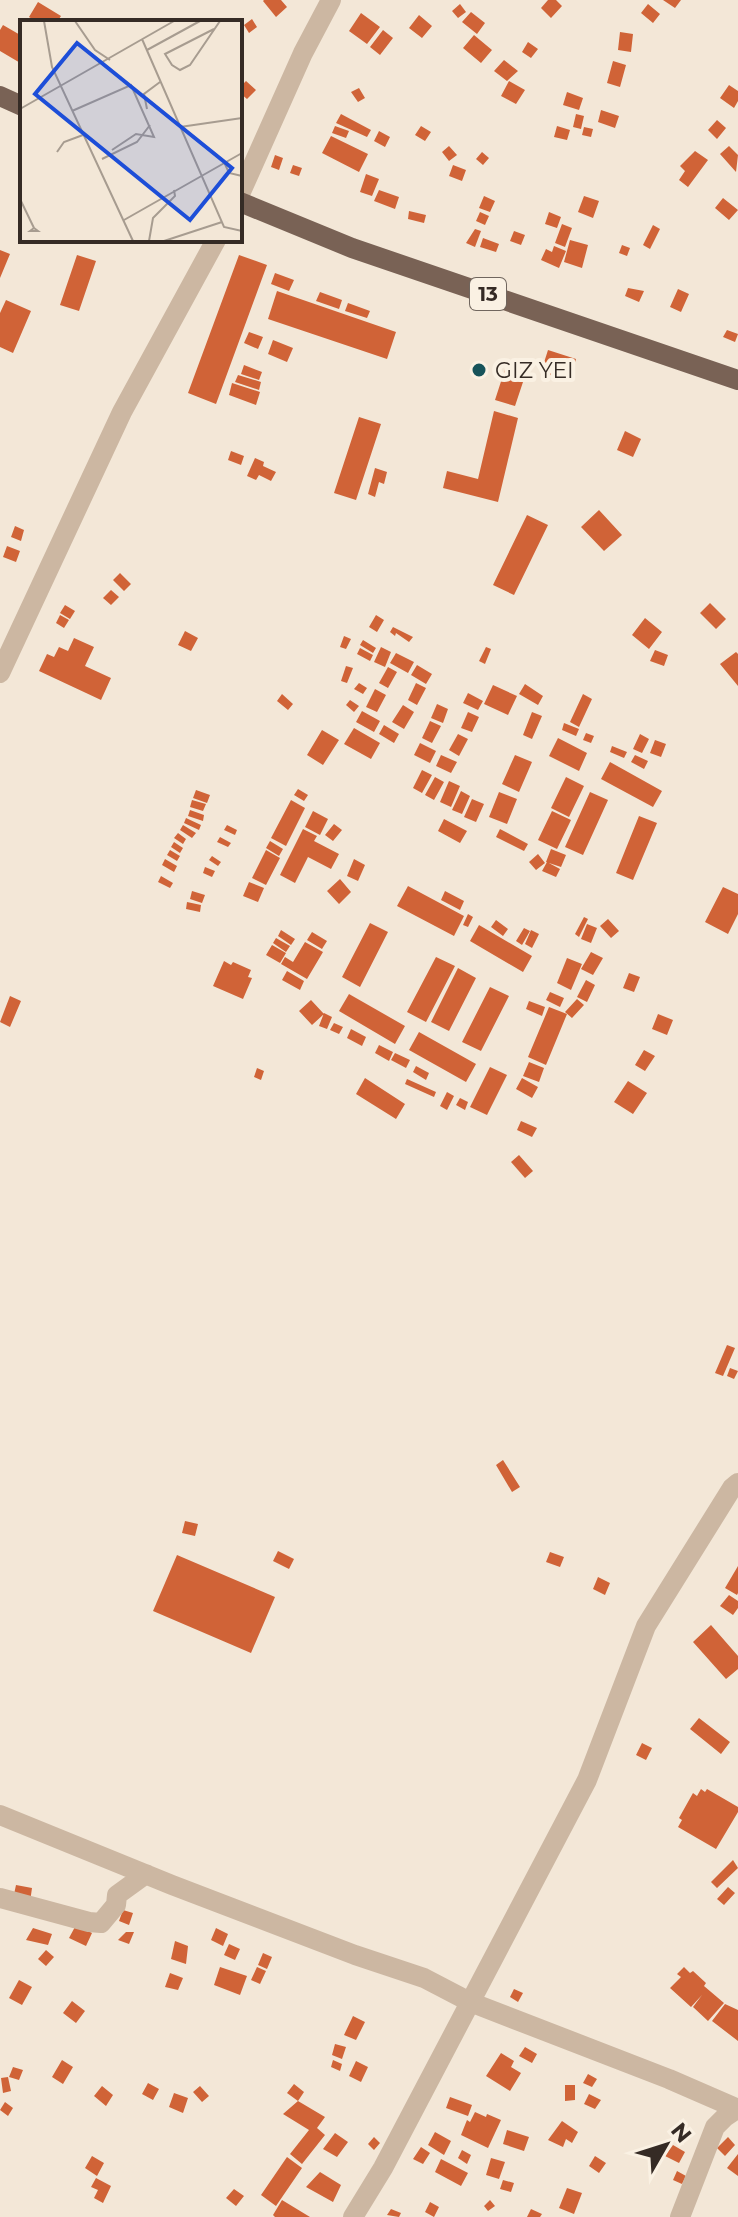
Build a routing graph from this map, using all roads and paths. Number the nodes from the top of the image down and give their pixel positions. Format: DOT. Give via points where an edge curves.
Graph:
graph roads {
  1 [pos="331,0"];
  2 [pos="0,96"];
  3 [pos="20,105"];
  4 [pos="242,190"];
  5 [pos="242,203"];
  6 [pos="215,242"];
  7 [pos="738,380"];
  8 [pos="0,673"];
  9 [pos="736,1488"];
  10 [pos="0,1815"];
  11 [pos="146,1874"];
  12 [pos="0,1898"];
  13 [pos="470,2002"];
  14 [pos="738,2109"];
  15 [pos="353,2217"];
  16 [pos="680,2217"];
  1 -- 4 [label="street"];
  2 -- 3 [label="main road"];
  5 -- 7 [label="main road, 13" via="352,248"];
  6 -- 8 [label="street" via="122,412"];
  9 -- 13 [label="street" via="646,1626 587,1780"];
  10 -- 11 [label="street"];
  11 -- 12 [label="street" via="117,1895 116,1905 101,1923"];
  11 -- 13 [label="street" via="424,1978"];
  13 -- 14 [label="street"];
  13 -- 15 [label="street"];
  14 -- 16 [label="street" via="715,2127"];
}
